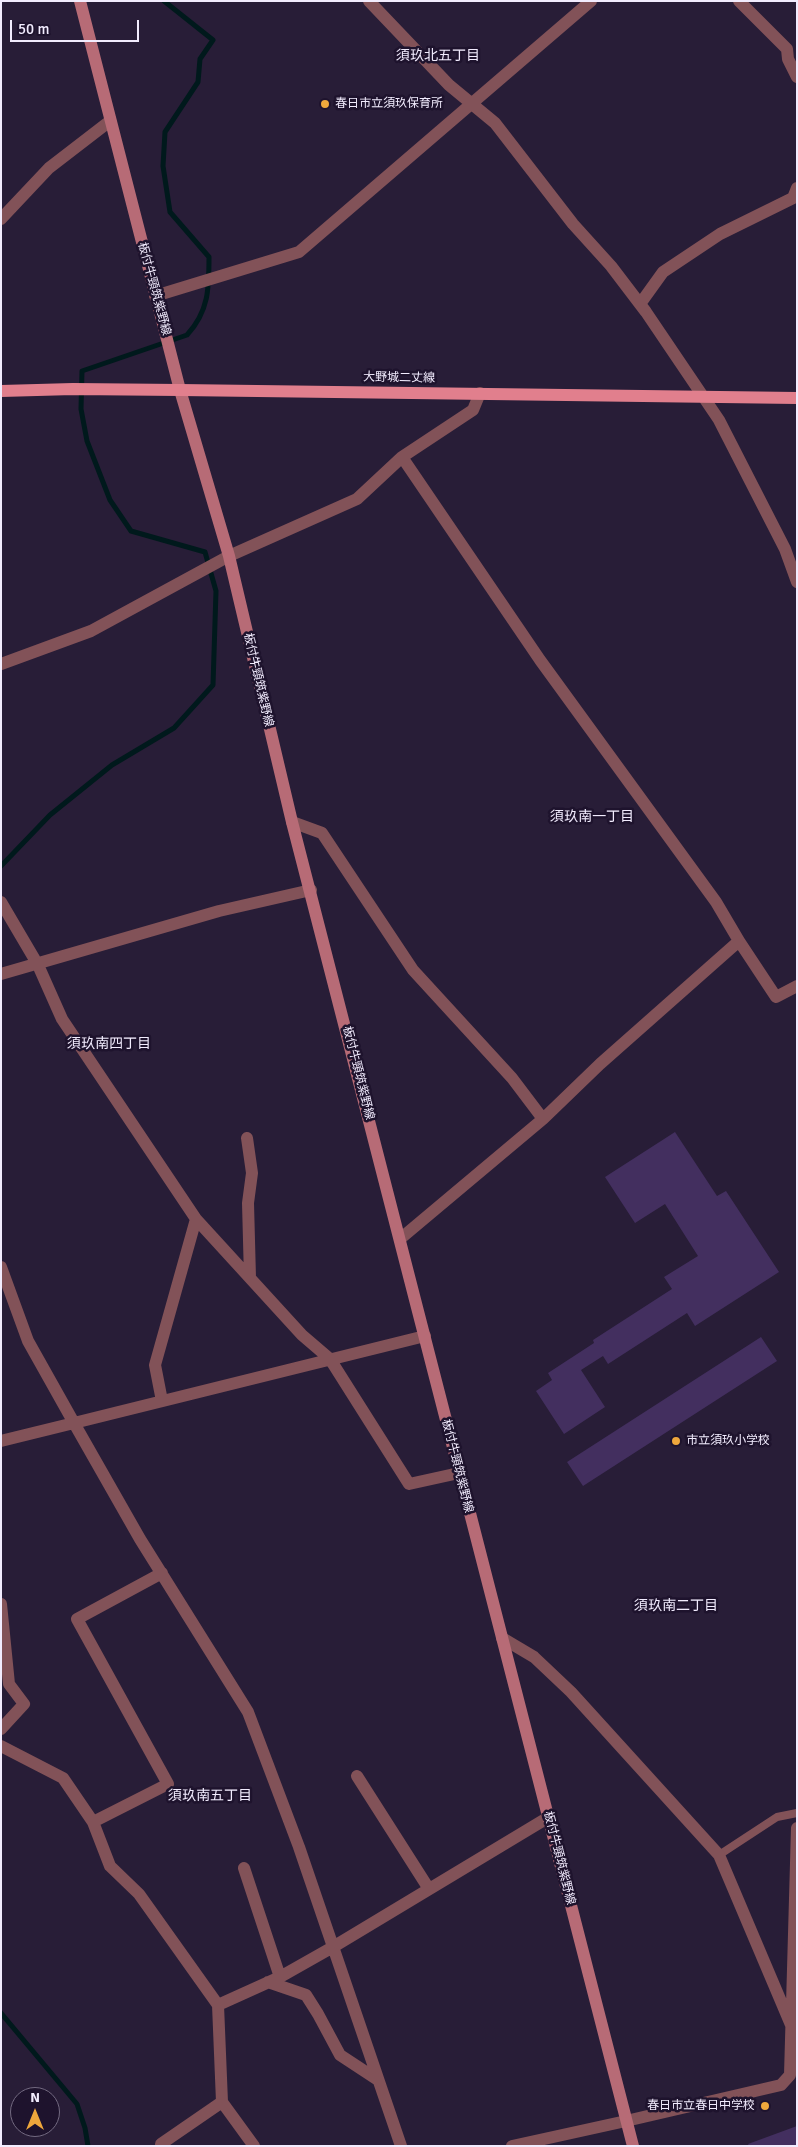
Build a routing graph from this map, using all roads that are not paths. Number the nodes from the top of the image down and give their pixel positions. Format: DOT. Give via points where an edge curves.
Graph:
graph roads {
  1 [pos="80,1"];
  2 [pos="369,1"];
  3 [pos="591,1"];
  4 [pos="739,1"];
  5 [pos="797,77"];
  6 [pos="472,105"];
  7 [pos="110,121"];
  8 [pos="797,188"];
  9 [pos="1,219"];
  10 [pos="155,296"];
  11 [pos="640,304"];
  12 [pos="180,390"];
  13 [pos="1,391"];
  14 [pos="480,393"];
  15 [pos="705,397"];
  16 [pos="797,398"];
  17 [pos="402,457"];
  18 [pos="229,556"];
  19 [pos="797,582"];
  20 [pos="1,664"];
  21 [pos="292,822"];
  22 [pos="311,890"];
  23 [pos="1,902"];
  24 [pos="739,941"];
  25 [pos="38,965"];
  26 [pos="1,974"];
  27 [pos="797,986"];
  28 [pos="543,1119"];
  29 [pos="247,1138"];
  30 [pos="196,1219"];
  31 [pos="400,1239"];
  32 [pos="1,1267"];
  33 [pos="250,1278"];
  34 [pos="425,1336"];
  35 [pos="330,1359"];
  36 [pos="162,1401"];
  37 [pos="74,1423"];
  38 [pos="1,1441"];
  39 [pos="459,1473"];
  40 [pos="162,1573"];
  41 [pos="1,1604"];
  42 [pos="502,1638"];
  43 [pos="1,1729"];
  44 [pos="1,1746"];
  45 [pos="357,1776"];
  46 [pos="797,1813"];
  47 [pos="549,1817"];
  48 [pos="93,1822"];
  49 [pos="797,1828"];
  50 [pos="719,1855"];
  51 [pos="244,1868"];
  52 [pos="429,1889"];
  53 [pos="333,1947"];
  54 [pos="274,1980"];
  55 [pos="218,2005"];
  56 [pos="791,2025"];
  57 [pos="378,2080"];
  58 [pos="222,2102"];
  59 [pos="626,2121"];
  60 [pos="161,2146"];
  61 [pos="254,2146"];
  62 [pos="401,2146"];
  63 [pos="512,2146"];
  64 [pos="632,2146"];
  1 -- 7 [label="main road, 板付牛頸筑紫野線"];
  2 -- 6 [label="street"];
  3 -- 6 [label="street"];
  4 -- 5 [label="street" via="787,49"];
  6 -- 10 [label="street" via="299,252"];
  6 -- 11 [label="street" via="495,123"];
  7 -- 9 [label="street" via="49,168"];
  7 -- 10 [label="main road, 板付牛頸筑紫野線"];
  8 -- 11 [label="street" via="793,198 720,234 663,272"];
  10 -- 12 [label="main road, 板付牛頸筑紫野線"];
  11 -- 15 [label="street"];
  12 -- 13 [label="main road, 大野城二丈線"];
  12 -- 14 [label="main road, 大野城二丈線"];
  12 -- 18 [label="main road, 板付牛頸筑紫野線"];
  14 -- 15 [label="main road, 大野城二丈線"];
  14 -- 17 [label="street" via="473,410"];
  15 -- 16 [label="main road, 大野城二丈線"];
  15 -- 19 [label="street" via="784,549"];
  17 -- 18 [label="street" via="357,499"];
  17 -- 24 [label="street" via="540,660 716,902"];
  18 -- 20 [label="street" via="92,631"];
  18 -- 21 [label="main road, 板付牛頸筑紫野線"];
  21 -- 22 [label="main road, 板付牛頸筑紫野線"];
  21 -- 28 [label="street" via="322,833 413,970 512,1078"];
  22 -- 25 [label="street" via="219,911"];
  22 -- 31 [label="main road, 板付牛頸筑紫野線"];
  23 -- 25 [label="street"];
  24 -- 27 [label="street" via="776,997"];
  24 -- 28 [label="street"];
  25 -- 26 [label="street"];
  25 -- 30 [label="street" via="62,1019"];
  28 -- 31 [label="street"];
  29 -- 33 [label="street" via="252,1174 248,1203"];
  30 -- 33 [label="street"];
  30 -- 36 [label="street" via="155,1365"];
  31 -- 34 [label="main road, 板付牛頸筑紫野線"];
  32 -- 37 [label="street" via="28,1341"];
  33 -- 35 [label="street" via="302,1335"];
  34 -- 35 [label="street"];
  34 -- 39 [label="main road, 板付牛頸筑紫野線"];
  35 -- 36 [label="street"];
  35 -- 39 [label="street" via="409,1484"];
  36 -- 37 [label="street"];
  37 -- 38 [label="street"];
  37 -- 40 [label="street"];
  39 -- 42 [label="main road, 板付牛頸筑紫野線"];
  40 -- 48 [label="street" via="77,1619 168,1784"];
  40 -- 53 [label="street" via="248,1712"];
  41 -- 43 [label="street" via="9,1684 24,1704"];
  42 -- 47 [label="main road, 板付牛頸筑紫野線"];
  42 -- 50 [label="street" via="534,1657 571,1692"];
  44 -- 48 [label="street" via="63,1778"];
  45 -- 52 [label="street"];
  46 -- 50 [label="lane" via="777,1817"];
  47 -- 52 [label="street"];
  47 -- 59 [label="main road, 板付牛頸筑紫野線"];
  48 -- 55 [label="street" via="110,1866 139,1894"];
  49 -- 56 [label="street"];
  50 -- 56 [label="street"];
  51 -- 54 [label="street"];
  52 -- 53 [label="street"];
  53 -- 54 [label="street"];
  53 -- 57 [label="street"];
  54 -- 55 [label="street"];
  54 -- 57 [label="street" via="306,1996 340,2055"];
  55 -- 58 [label="street"];
  56 -- 59 [label="street" via="790,2075 781,2085"];
  57 -- 62 [label="street"];
  58 -- 60 [label="street"];
  58 -- 61 [label="street"];
  59 -- 63 [label="street"];
  59 -- 64 [label="main road, 板付牛頸筑紫野線"];
}
